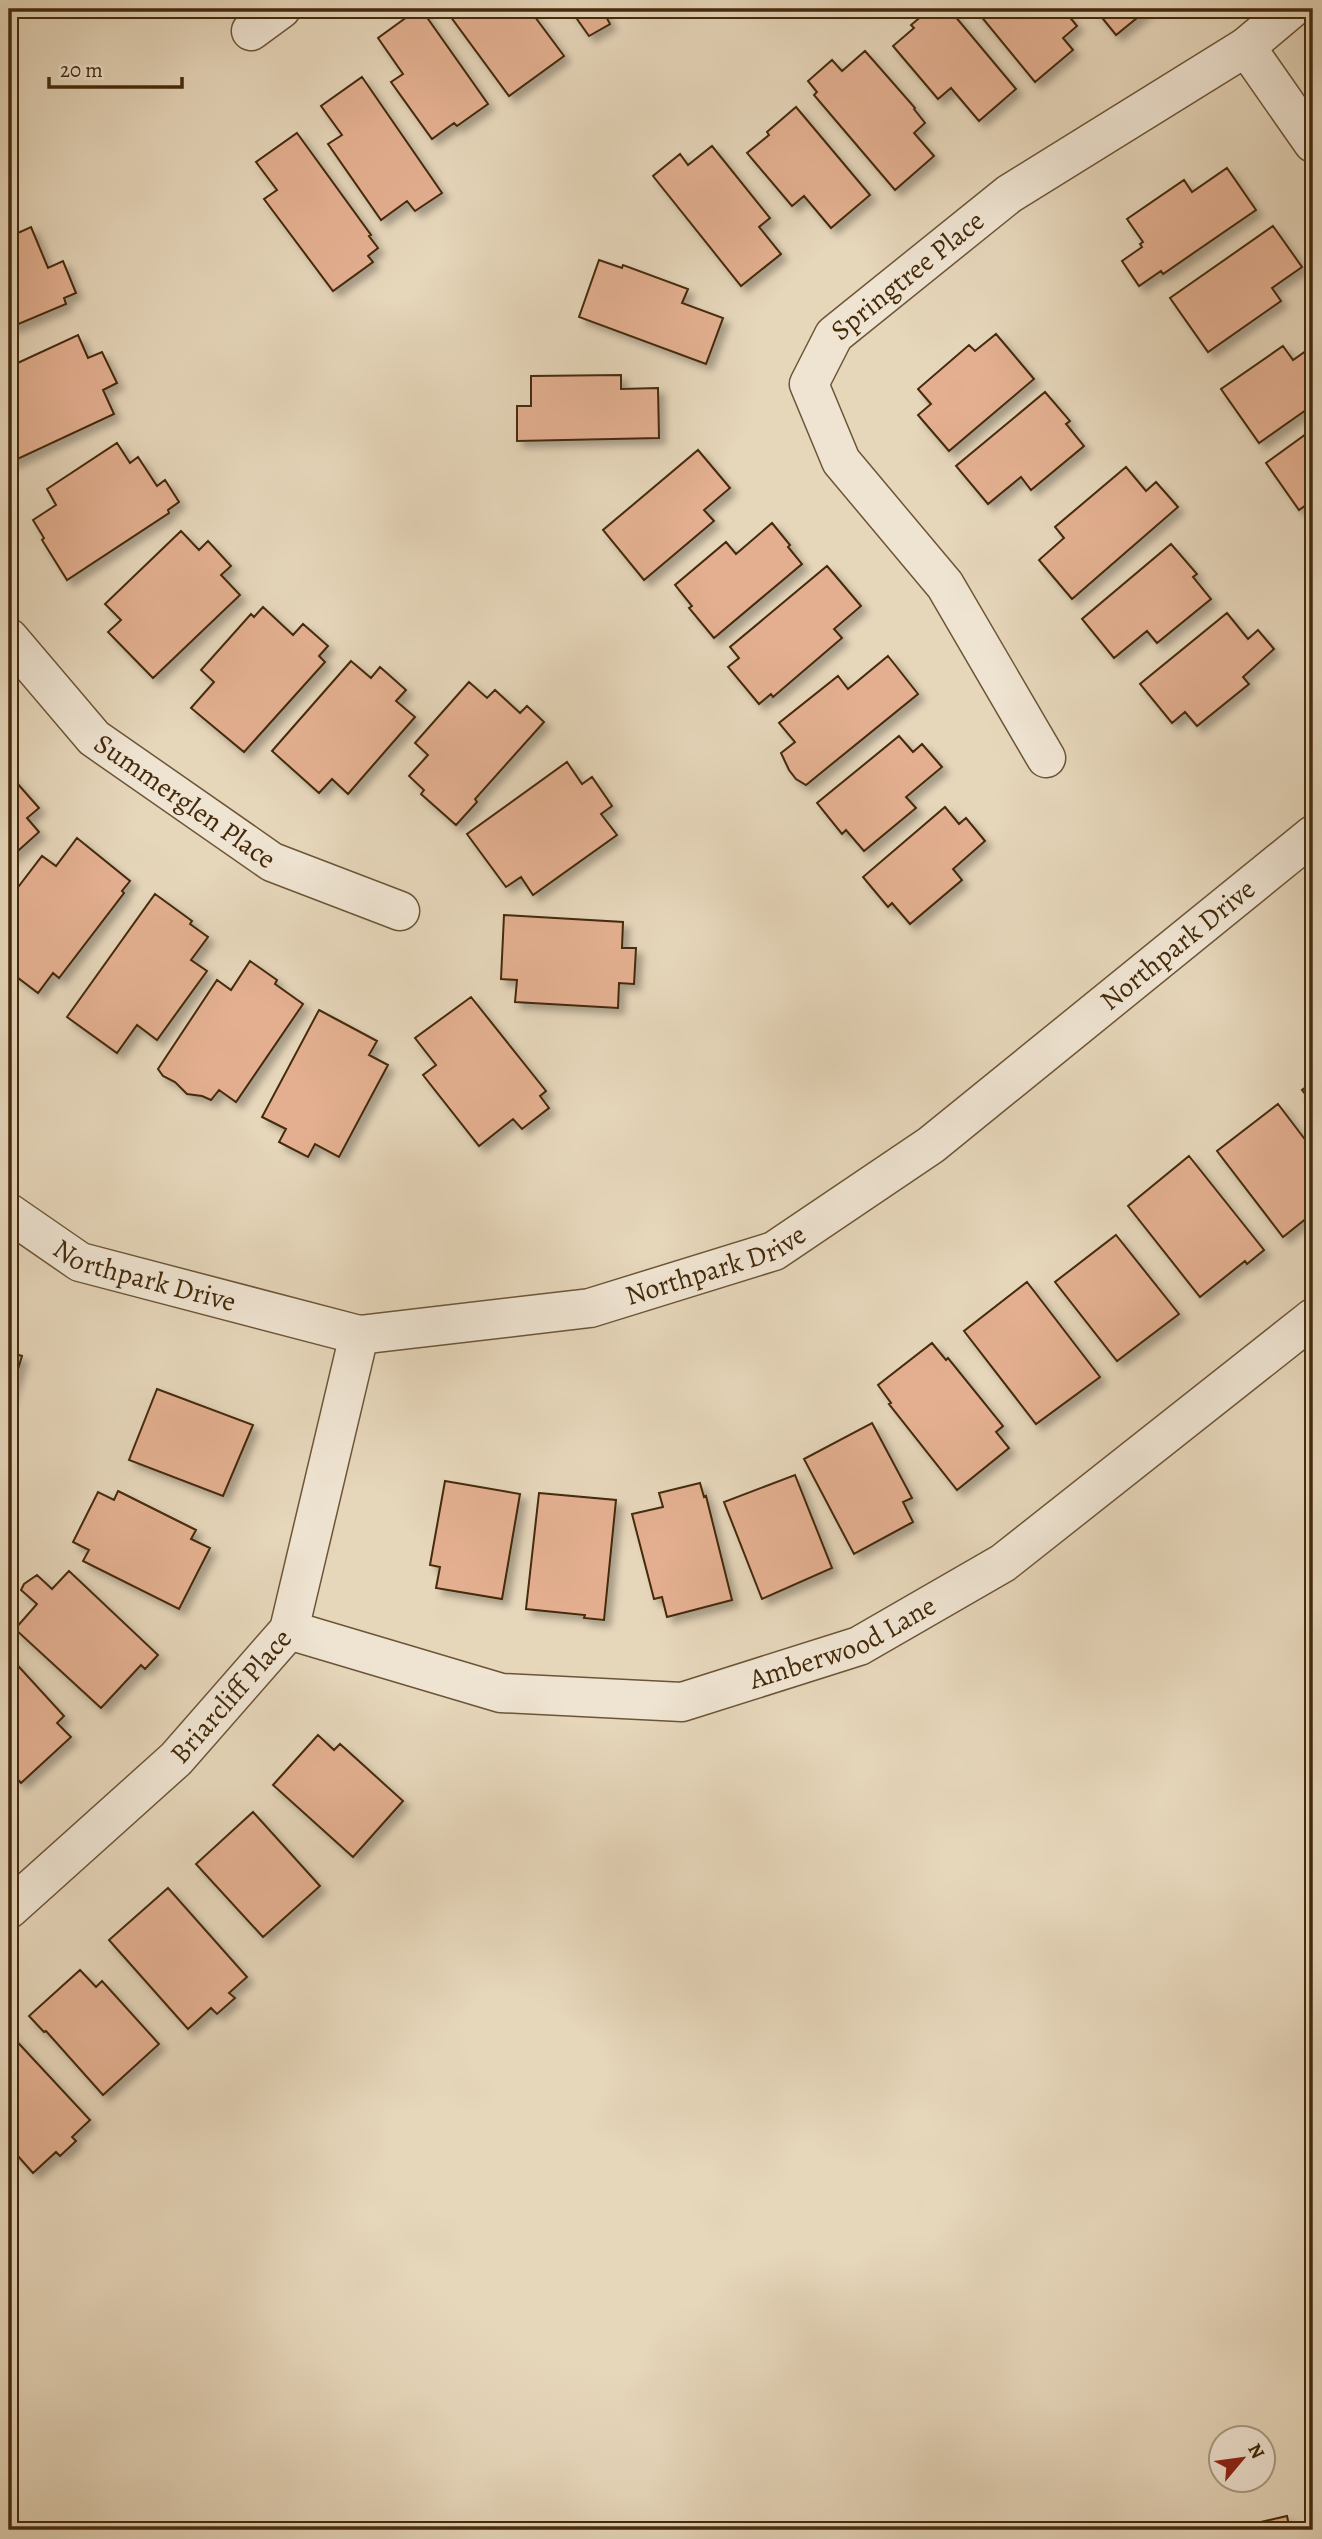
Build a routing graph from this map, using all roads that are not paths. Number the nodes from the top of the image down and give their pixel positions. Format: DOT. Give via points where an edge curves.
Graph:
graph roads {
  1 [pos="281,9"];
  2 [pos="1292,9"];
  3 [pos="251,31"];
  4 [pos="1246,47"];
  5 [pos="1313,143"];
  6 [pos="9,638"];
  7 [pos="1045,758"];
  8 [pos="1313,835"];
  9 [pos="400,911"];
  10 [pos="9,1213"];
  11 [pos="1313,1318"];
  12 [pos="359,1335"];
  13 [pos="289,1630"];
  14 [pos="9,1909"];
  1 -- 3 [label="street"];
  2 -- 4 [label="street, Springtree Place"];
  4 -- 5 [label="street"];
  4 -- 7 [label="street, Springtree Place" via="1009,194 834,335 809,384 841,461 945,585"];
  6 -- 9 [label="street, Summerglen Place" via="94,738 272,862"];
  8 -- 12 [label="street, Northpark Drive" via="931,1145 775,1251 590,1308"];
  10 -- 12 [label="street, Northpark Drive" via="80,1262"];
  11 -- 13 [label="street, Amberwood Lane" via="1003,1563 859,1646 682,1702 500,1693"];
  12 -- 13 [label="street, Briarcliff Place"];
  13 -- 14 [label="street, Briarcliff Place" via="176,1759"];
}
